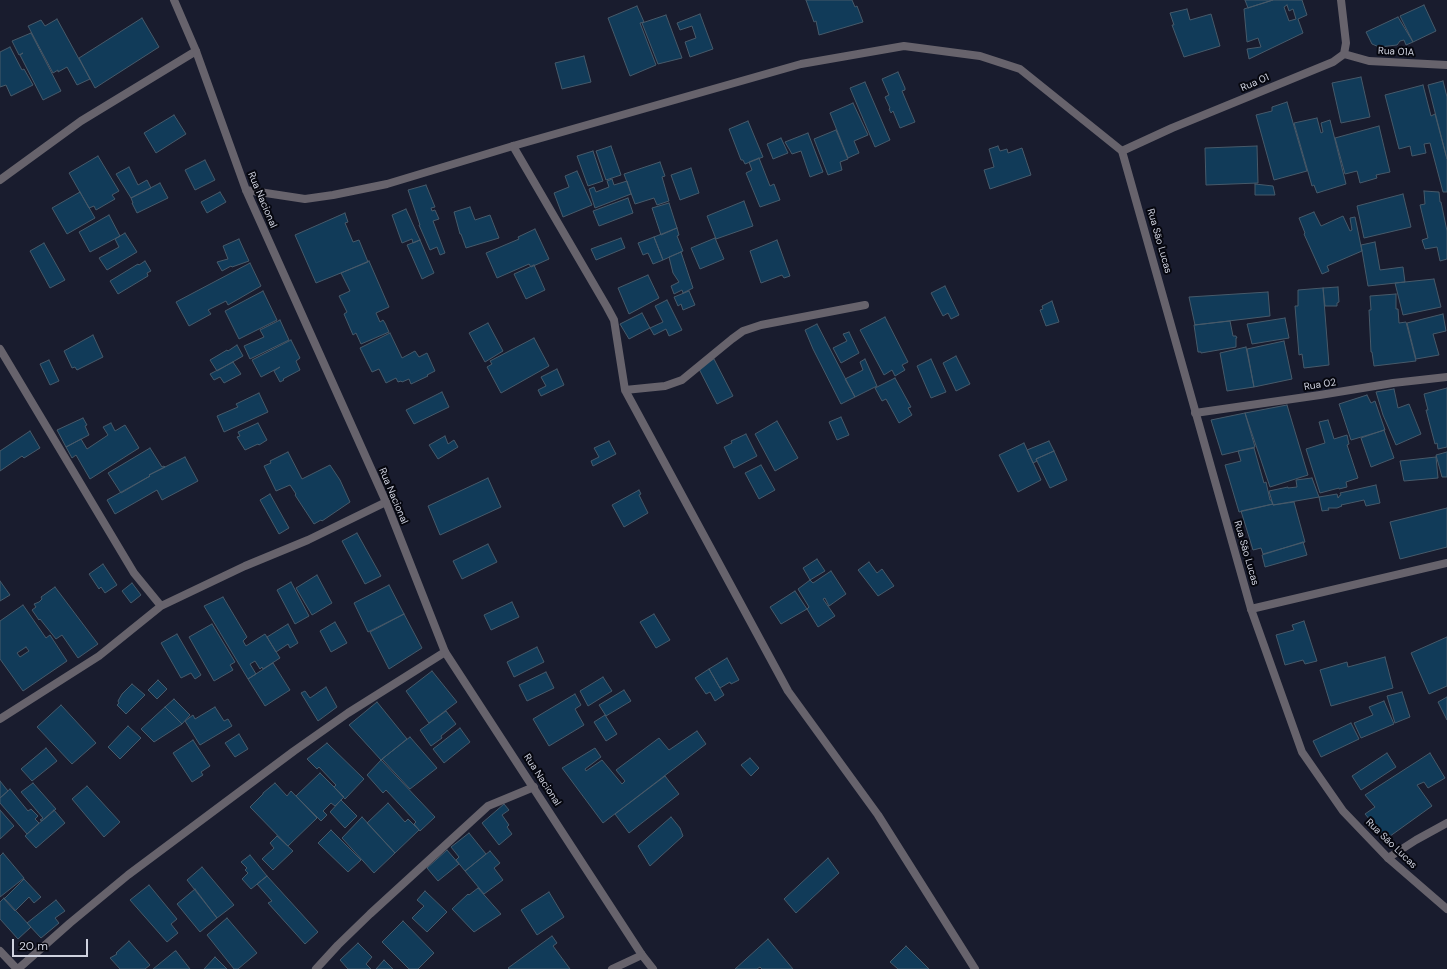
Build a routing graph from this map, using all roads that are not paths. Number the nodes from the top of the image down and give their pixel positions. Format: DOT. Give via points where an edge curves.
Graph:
graph roads {
  1 [pos="174,0"];
  2 [pos="1341,0"];
  3 [pos="196,51"];
  4 [pos="1344,54"];
  5 [pos="1447,65"];
  6 [pos="513,146"];
  7 [pos="1122,151"];
  8 [pos="0,180"];
  9 [pos="246,190"];
  10 [pos="865,305"];
  11 [pos="0,349"];
  12 [pos="1447,377"];
  13 [pos="625,390"];
  14 [pos="1195,413"];
  15 [pos="386,502"];
  16 [pos="1447,563"];
  17 [pos="161,606"];
  18 [pos="1251,609"];
  19 [pos="445,652"];
  20 [pos="0,719"];
  21 [pos="534,787"];
  22 [pos="1447,823"];
  23 [pos="1388,858"];
  24 [pos="1447,909"];
  25 [pos="0,951"];
  26 [pos="642,955"];
  27 [pos="18,969"];
  28 [pos="316,969"];
  29 [pos="612,969"];
  30 [pos="653,969"];
  31 [pos="975,969"];
  1 -- 3 [label="street, Rua Nacional"];
  2 -- 4 [label="street" via="1346,43"];
  3 -- 8 [label="street" via="81,121"];
  3 -- 9 [label="street, Rua Nacional"];
  4 -- 5 [label="street, Rua 01A" via="1369,60"];
  4 -- 7 [label="street, Rua 01" via="1333,62"];
  6 -- 7 [label="street" via="801,64 904,46 980,56 1020,69"];
  6 -- 9 [label="street" via="387,184 333,195 305,199"];
  6 -- 13 [label="street" via="614,320"];
  7 -- 14 [label="street, Rua São Lucas"];
  9 -- 15 [label="street, Rua Nacional"];
  10 -- 13 [label="street" via="761,325 743,331 682,380 665,386"];
  11 -- 17 [label="street" via="134,573"];
  12 -- 14 [label="street, Rua 02"];
  13 -- 31 [label="street" via="788,691 878,815"];
  14 -- 18 [label="street, Rua São Lucas"];
  15 -- 17 [label="street"];
  15 -- 19 [label="street, Rua Nacional"];
  16 -- 18 [label="street"];
  17 -- 20 [label="street" via="99,656"];
  18 -- 23 [label="street, Rua São Lucas" via="1302,752 1343,810"];
  19 -- 21 [label="street, Rua Nacional"];
  19 -- 27 [label="street" via="348,713 294,751 128,875"];
  21 -- 26 [label="street, Rua Nacional"];
  21 -- 28 [label="street" via="488,806 370,914"];
  22 -- 23 [label="street"];
  23 -- 24 [label="street, Rua São Lucas"];
  25 -- 27 [label="street"];
  26 -- 29 [label="street"];
  26 -- 30 [label="street, Rua Nacional"];
}
